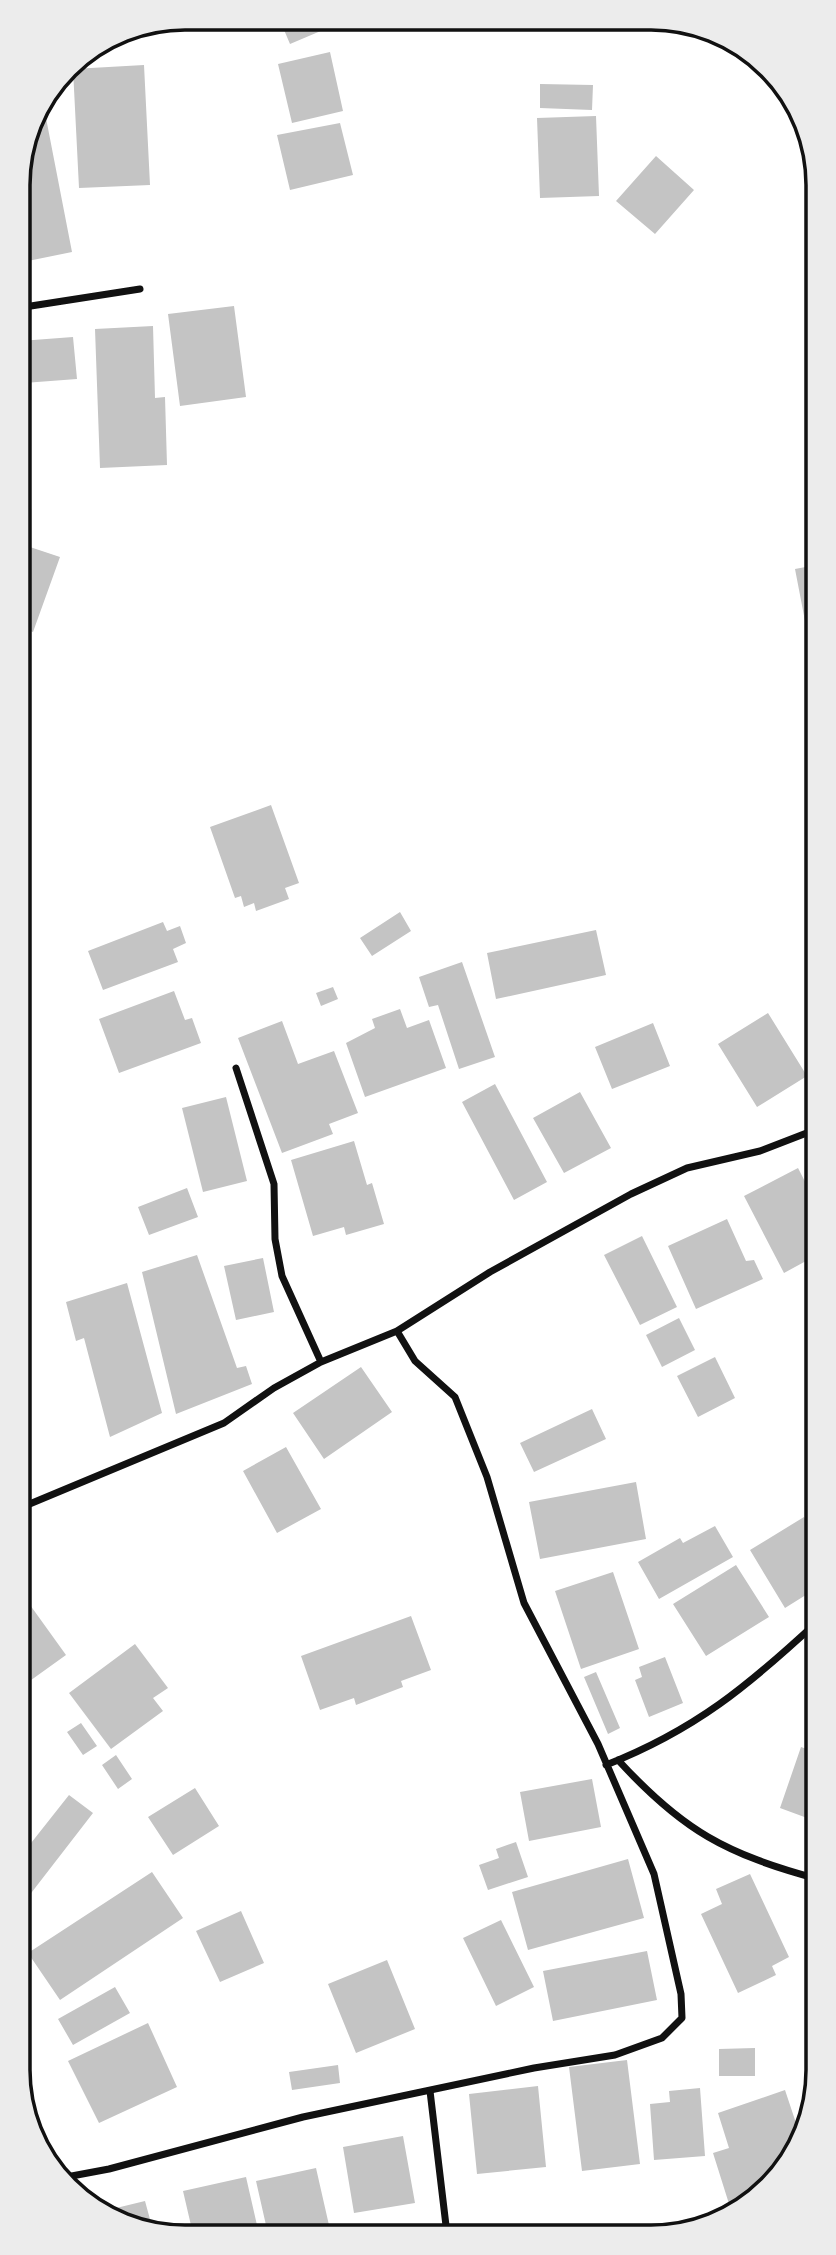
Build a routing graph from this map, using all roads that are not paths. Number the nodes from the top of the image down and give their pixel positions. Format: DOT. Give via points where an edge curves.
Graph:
graph roads {
  1 [pos="140,289"];
  2 [pos="30,306"];
  3 [pos="236,1068"];
  4 [pos="806,1133"];
  5 [pos="397,1331"];
  6 [pos="321,1362"];
  7 [pos="30,1503"];
  8 [pos="806,1633"];
  9 [pos="618,1760"];
  10 [pos="606,1765"];
  11 [pos="806,1876"];
  12 [pos="430,2091"];
  13 [pos="72,2176"];
  14 [pos="446,2225"];
  1 -- 2 [label="street"];
  3 -- 6 [label="street" via="274,1184 275,1239 282,1276"];
  4 -- 5 [label="street" via="760,1151 687,1168 642,1189 491,1272"];
  5 -- 6 [label="street"];
  5 -- 10 [label="street" via="415,1361 455,1397 487,1477 524,1603"];
  6 -- 7 [label="street" via="224,1423"];
  8 -- 9 [label="street" via="715,1709 680,1732"];
  9 -- 10 [label="street"];
  9 -- 11 [label="street" via="655,1801 719,1845"];
  10 -- 12 [label="street" via="654,1874 681,1994 682,2018 662,2038 615,2055"];
  12 -- 13 [label="street" via="303,2117"];
  12 -- 14 [label="street"];
}
